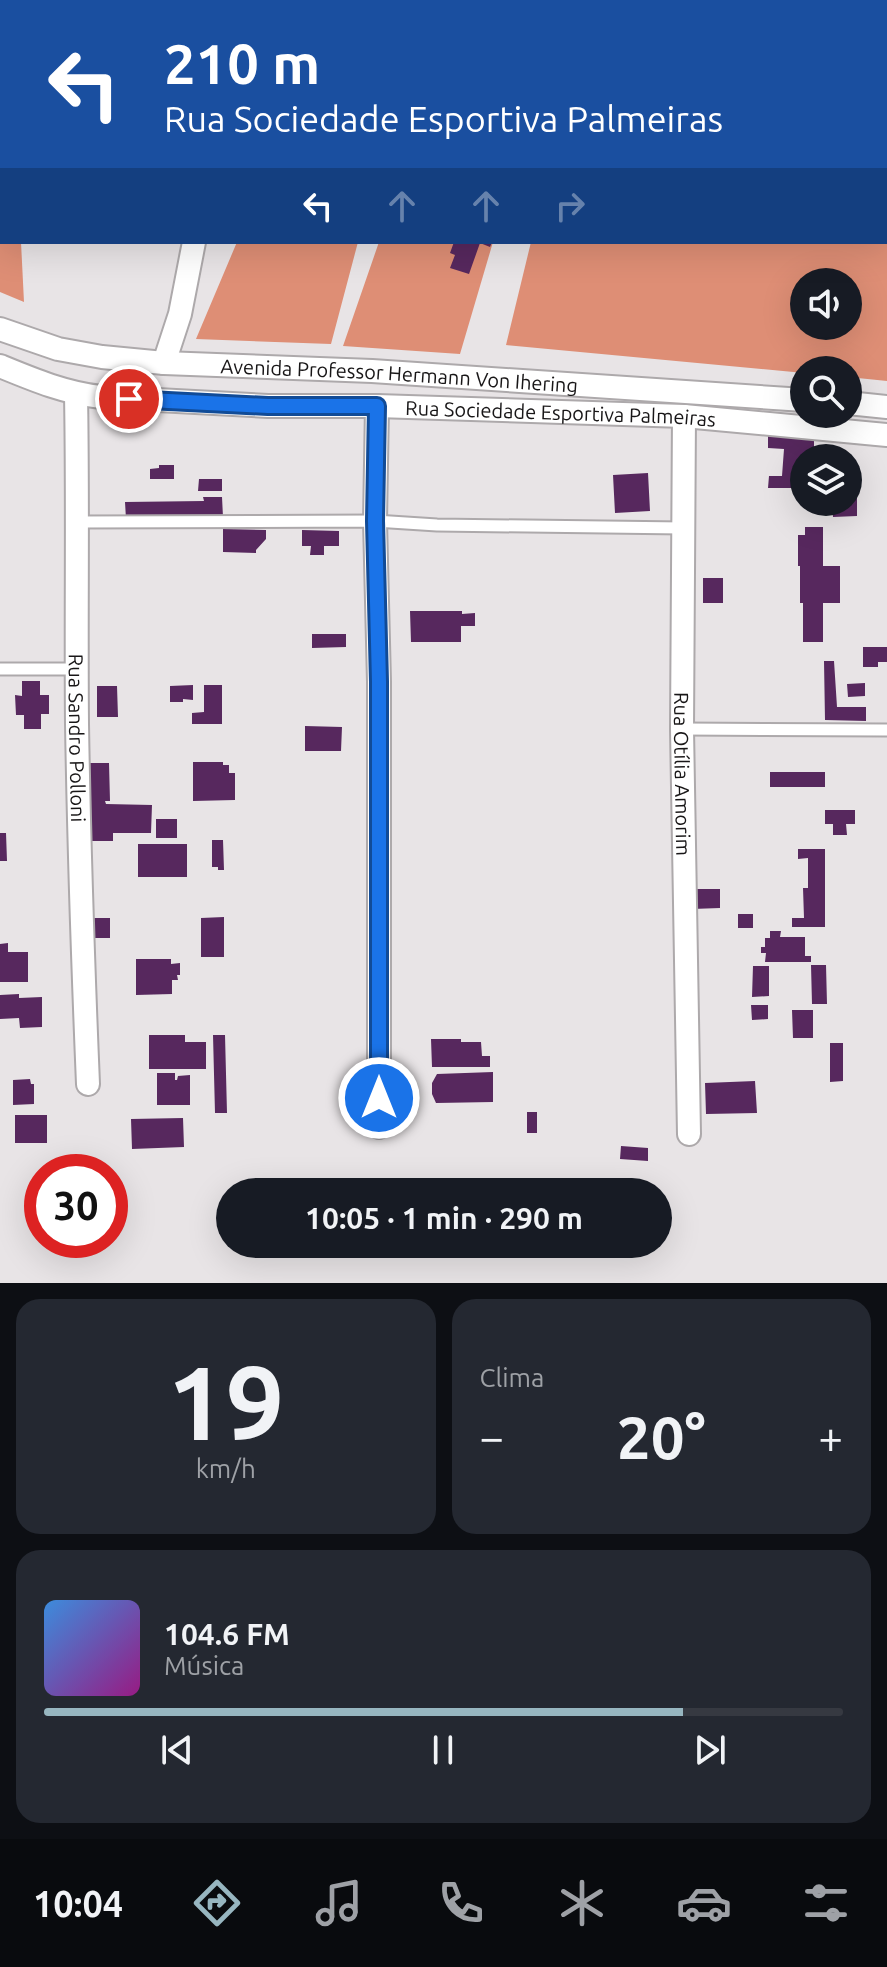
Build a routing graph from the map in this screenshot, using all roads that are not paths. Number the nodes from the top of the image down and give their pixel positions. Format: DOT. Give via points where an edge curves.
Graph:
graph roads {
  1 [pos="194,244"];
  2 [pos="0,329"];
  3 [pos="164,363"];
  4 [pos="0,366"];
  5 [pos="76,394"];
  6 [pos="790,399"];
  7 [pos="862,404"];
  8 [pos="377,406"];
  9 [pos="887,407"];
  10 [pos="684,416"];
  11 [pos="887,435"];
  12 [pos="375,521"];
  13 [pos="79,522"];
  14 [pos="683,528"];
  15 [pos="0,669"];
  16 [pos="77,669"];
  17 [pos="682,729"];
  18 [pos="887,730"];
  19 [pos="88,1084"];
  20 [pos="379,1127"];
  21 [pos="689,1134"];
  1 -- 3 [label="street"];
  2 -- 3 [label="street, Avenida Professor Hermann Von Ihering" via="58,349"];
  3 -- 6 [label="street, Avenida Professor Hermann Von Ihering"];
  4 -- 5 [label="street, Rua Sociedade Esportiva Palmeiras"];
  5 -- 8 [label="street, Rua Sociedade Esportiva Palmeiras" via="255,406"];
  5 -- 13 [label="street, Rua Sandro Polloni"];
  7 -- 9 [label="street"];
  8 -- 10 [label="street, Rua Sociedade Esportiva Palmeiras"];
  8 -- 12 [label="street"];
  10 -- 11 [label="street, Rua Sociedade Esportiva Palmeiras"];
  10 -- 14 [label="street, Rua Otília Amorim"];
  12 -- 13 [label="lane"];
  12 -- 14 [label="lane"];
  12 -- 20 [label="street"];
  13 -- 16 [label="street, Rua Sandro Polloni"];
  14 -- 17 [label="street, Rua Otília Amorim"];
  15 -- 16 [label="lane"];
  16 -- 19 [label="street, Rua Sandro Polloni"];
  17 -- 18 [label="lane"];
  17 -- 21 [label="street, Rua Otília Amorim"];
}
